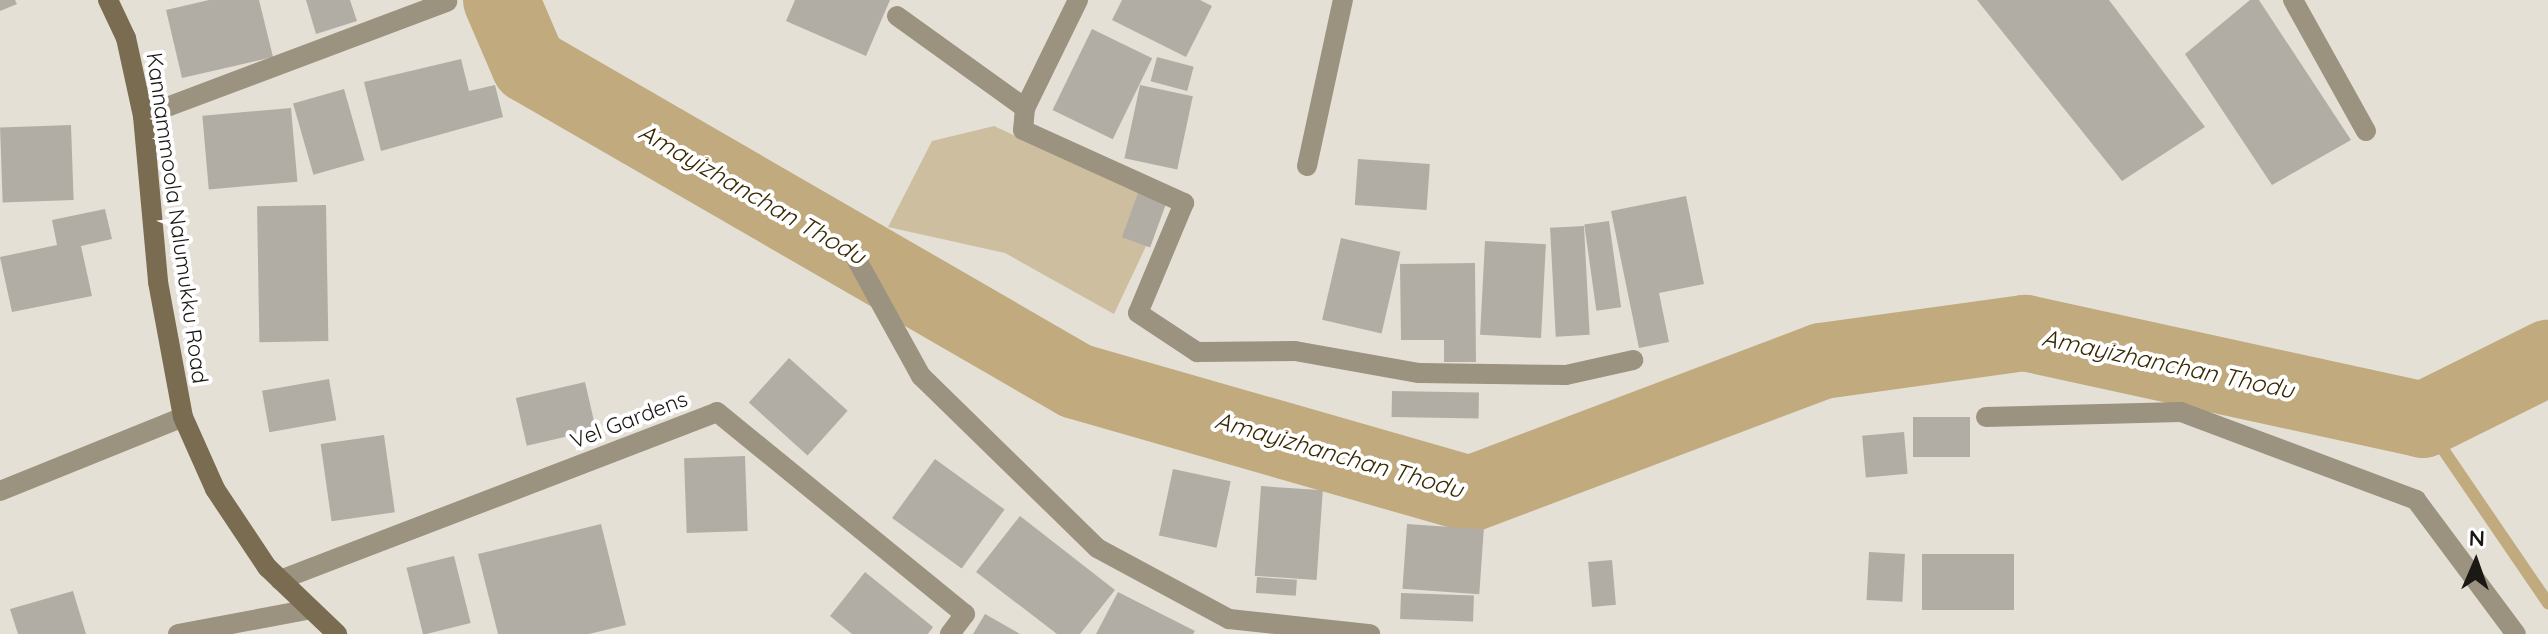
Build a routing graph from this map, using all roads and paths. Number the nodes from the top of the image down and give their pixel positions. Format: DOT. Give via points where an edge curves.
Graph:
graph roads {
  1 [pos="108,0"];
  2 [pos="1078,0"];
  3 [pos="1343,0"];
  4 [pos="2293,0"];
  5 [pos="447,2"];
  6 [pos="897,16"];
  7 [pos="1025,108"];
  8 [pos="143,116"];
  9 [pos="2366,131"];
  10 [pos="1307,166"];
  11 [pos="853,253"];
  12 [pos="1633,360"];
  13 [pos="183,417"];
  14 [pos="1986,417"];
  15 [pos="0,491"];
  16 [pos="280,580"];
  17 [pos="311,609"];
  18 [pos="1225,627"];
  19 [pos="178,634"];
  20 [pos="337,634"];
  21 [pos="950,634"];
  22 [pos="1370,634"];
  23 [pos="2516,634"];
  1 -- 8 [label="main road, Kannammoola Nalumukku Road" via="126,38"];
  2 -- 7 [label="street"];
  3 -- 10 [label="street"];
  4 -- 9 [label="street"];
  5 -- 8 [label="street"];
  6 -- 7 [label="street"];
  7 -- 12 [label="street" via="1023,130 1184,203 1138,313 1197,352 1295,351 1419,373 1566,375"];
  8 -- 13 [label="main road, Kannammoola Nalumukku Road" via="158,282"];
  11 -- 18 [label="street" via="921,376 1097,548"];
  13 -- 15 [label="street"];
  13 -- 16 [label="main road, Kannammoola Nalumukku Road" via="215,489"];
  14 -- 23 [label="street" via="2181,412 2416,500"];
  16 -- 17 [label="main road, Kannammoola Nalumukku Road"];
  16 -- 21 [label="street, Vel Gardens" via="717,412 965,614"];
  17 -- 19 [label="street"];
  17 -- 20 [label="main road, Kannammoola Nalumukku Road"];
  18 -- 22 [label="street"];
}
